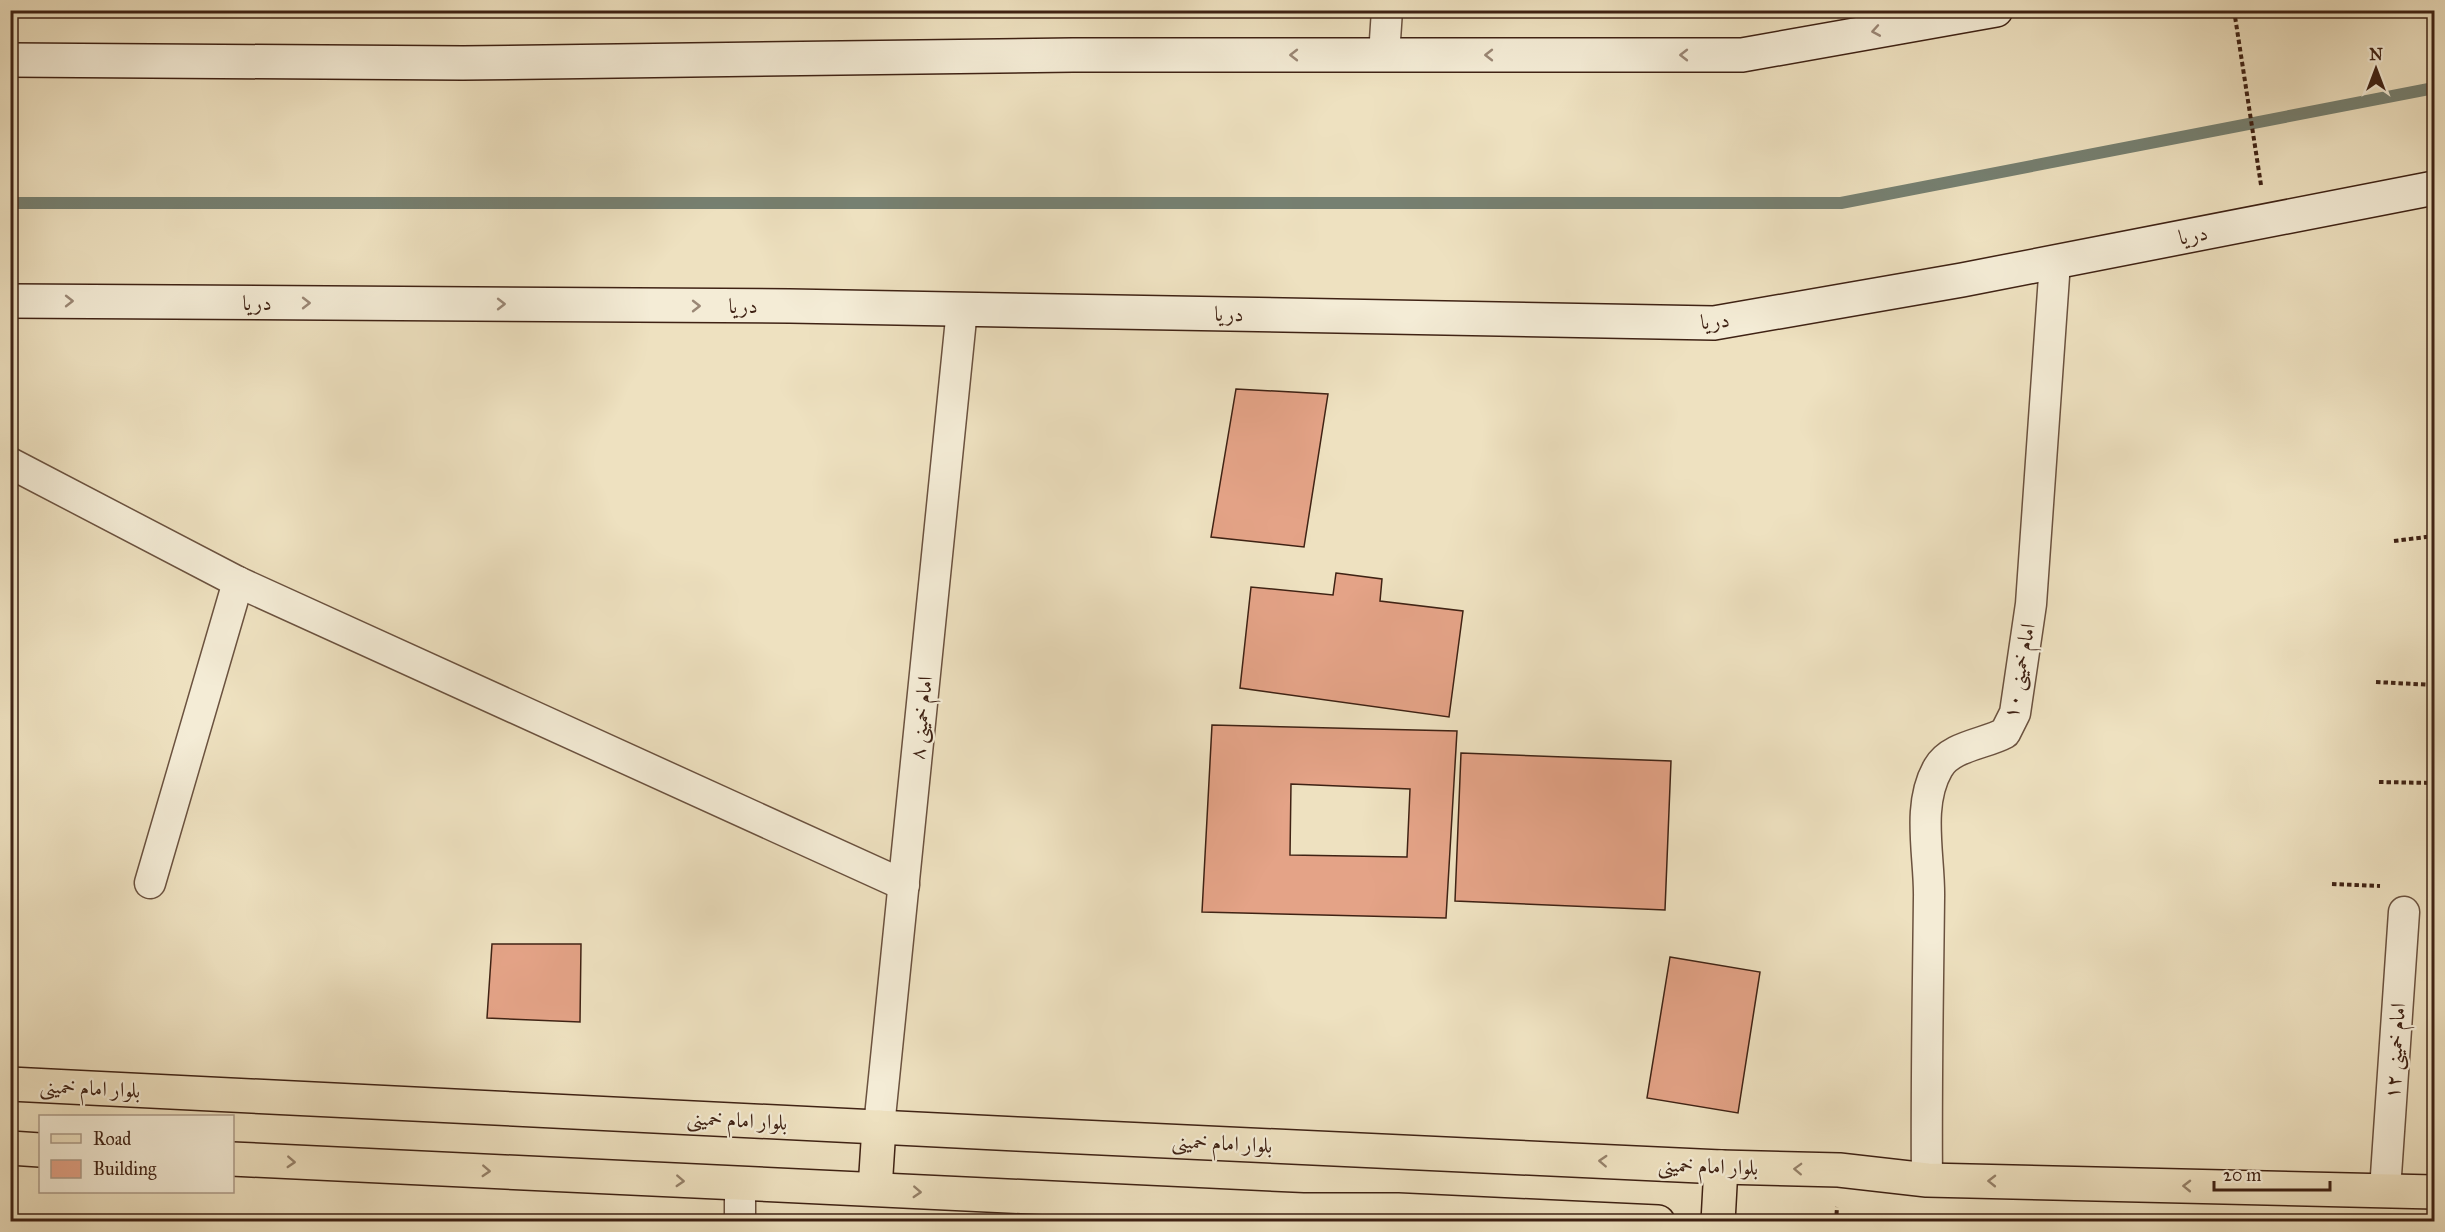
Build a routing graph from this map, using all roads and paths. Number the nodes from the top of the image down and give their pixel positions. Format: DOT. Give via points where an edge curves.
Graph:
graph roads {
  1 [pos="1387,10"];
  2 [pos="1996,10"];
  3 [pos="2234,10"];
  4 [pos="1384,55"];
  5 [pos="10,60"];
  6 [pos="2260,176"];
  7 [pos="2434,188"];
  8 [pos="2055,262"];
  9 [pos="10,301"];
  10 [pos="962,309"];
  11 [pos="10,463"];
  12 [pos="2434,536"];
  13 [pos="2394,541"];
  14 [pos="238,582"];
  15 [pos="2376,682"];
  16 [pos="2434,685"];
  17 [pos="2379,782"];
  18 [pos="2434,783"];
  19 [pos="150,884"];
  20 [pos="904,885"];
  21 [pos="2404,912"];
  22 [pos="10,1084"];
  23 [pos="879,1127"];
  24 [pos="10,1148"];
  25 [pos="39,1150"];
  26 [pos="234,1159"];
  27 [pos="1721,1167"];
  28 [pos="1927,1180"];
  29 [pos="740,1184"];
  30 [pos="875,1189"];
  31 [pos="2385,1190"];
  32 [pos="2434,1192"];
  33 [pos="1398,1216"];
  34 [pos="740,1221"];
  35 [pos="1656,1221"];
  36 [pos="1718,1221"];
  1 -- 4 [label="street"];
  2 -- 4 [label="street, one-way" via="1742,55"];
  3 -- 6 [label="path"];
  4 -- 5 [label="street, one-way" via="463,63"];
  7 -- 8 [label="street, دریا"];
  8 -- 10 [label="street, دریا" via="1714,324"];
  8 -- 28 [label="street, امام خمینی ۱۰" via="2031,604 2015,712 2005,733 1953,753 1942,762 1928,796"];
  9 -- 10 [label="street, دریا, one-way"];
  10 -- 20 [label="street, امام خمینی ۸"];
  11 -- 14 [label="street"];
  12 -- 13 [label="path"];
  14 -- 19 [label="street"];
  14 -- 20 [label="street"];
  15 -- 16 [label="path"];
  17 -- 18 [label="path"];
  20 -- 23 [label="street, امام خمینی ۸"];
  21 -- 31 [label="street, امام خمینی ۱۲"];
  22 -- 23 [label="main road, بلوار امام خمینی"];
  27 -- 23 [label="main road, بلوار امام خمینی, one-way"];
  23 -- 30 [label="main road"];
  24 -- 25 [label="main road"];
  26 -- 29 [label="main road, one-way"];
  28 -- 27 [label="main road, بلوار امام خمینی, one-way" via="1839,1170"];
  27 -- 36 [label="main road"];
  31 -- 28 [label="main road, بلوار امام خمینی, one-way"];
  29 -- 30 [label="main road"];
  29 -- 34 [label="street"];
  30 -- 33 [label="main road, one-way"];
  31 -- 32 [label="main road, بلوار امام خمینی"];
  33 -- 35 [label="main road"];
}
